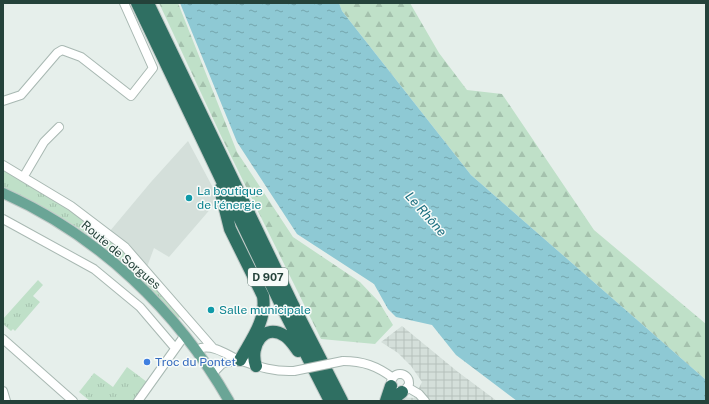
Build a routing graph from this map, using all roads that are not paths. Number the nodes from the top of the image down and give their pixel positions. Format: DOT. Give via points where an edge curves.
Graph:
graph roads {
  1 [pos="124,3"];
  2 [pos="137,3"];
  3 [pos="148,3"];
  4 [pos="3,100"];
  5 [pos="58,127"];
  6 [pos="207,152"];
  7 [pos="3,165"];
  8 [pos="24,176"];
  9 [pos="3,193"];
  10 [pos="3,219"];
  11 [pos="293,305"];
  12 [pos="185,335"];
  13 [pos="3,339"];
  14 [pos="175,348"];
  15 [pos="216,349"];
  16 [pos="198,351"];
  17 [pos="240,360"];
  18 [pos="222,363"];
  19 [pos="256,366"];
  20 [pos="213,373"];
  21 [pos="316,375"];
  22 [pos="398,386"];
  23 [pos="3,391"];
  24 [pos="6,401"];
  25 [pos="73,401"];
  26 [pos="138,401"];
  27 [pos="229,401"];
  28 [pos="330,401"];
  29 [pos="342,401"];
  30 [pos="348,401"];
  31 [pos="386,401"];
  32 [pos="391,401"];
  33 [pos="424,401"];
  1 -- 4 [label="street" via="153,68 131,96 81,57 62,50 21,95"];
  2 -- 6 [label="highway, D 907"];
  3 -- 11 [label="highway, D 907"];
  5 -- 8 [label="street" via="44,142"];
  6 -- 17 [label="highway" via="223,198 226,220 264,302 261,319"];
  6 -- 21 [label="highway, D 907"];
  7 -- 8 [label="street"];
  8 -- 15 [label="street" via="72,206 125,247"];
  9 -- 12 [label="main road, Route de Sorgues" via="55,220 102,254 152,297"];
  10 -- 14 [label="street" via="94,269 140,307"];
  11 -- 29 [label="highway, D 907"];
  11 -- 30 [label="highway"];
  12 -- 14 [label="street"];
  12 -- 16 [label="main road, Route de Sorgues"];
  13 -- 25 [label="street"];
  14 -- 26 [label="street"];
  15 -- 16 [label="street" via="201,348"];
  15 -- 17 [label="street"];
  15 -- 18 [label="street"];
  16 -- 20 [label="main road, Route de Sorgues"];
  17 -- 18 [label="street"];
  17 -- 19 [label="street"];
  18 -- 20 [label="street"];
  19 -- 21 [label="highway" via="253,357 256,343 263,336 274,332 290,340"];
  19 -- 22 [label="street, bridge" via="294,371 343,361 370,364 382,369"];
  20 -- 27 [label="main road, Route de Sorgues"];
  21 -- 28 [label="highway, D 907"];
  22 -- 31 [label="highway"];
  22 -- 32 [label="highway"];
  22 -- 33 [label="street" via="419,394"];
  23 -- 24 [label="street"];
}
